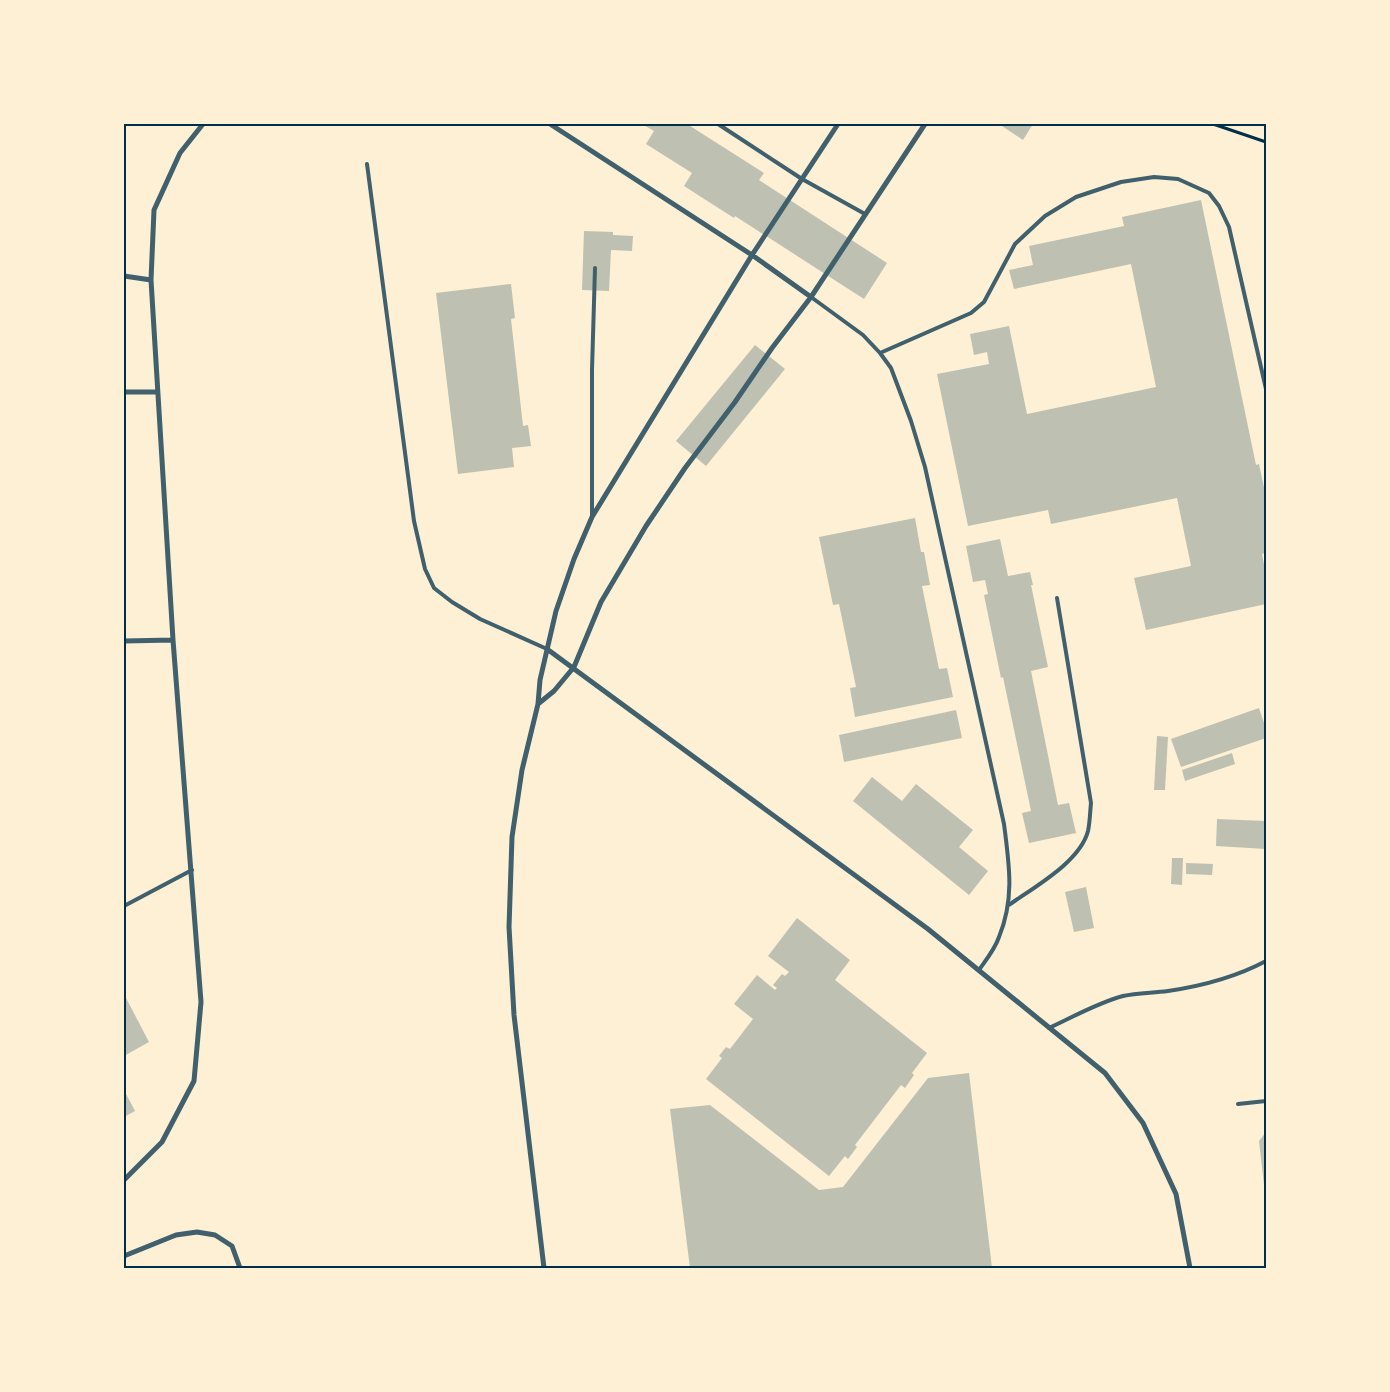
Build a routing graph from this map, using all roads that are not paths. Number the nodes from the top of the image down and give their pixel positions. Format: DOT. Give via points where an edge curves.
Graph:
graph roads {
  1 [pos="203,124"];
  2 [pos="550,124"];
  3 [pos="718,124"];
  4 [pos="838,124"];
  5 [pos="924,124"];
  6 [pos="367,164"];
  7 [pos="802,180"];
  8 [pos="865,214"];
  9 [pos="752,255"];
  10 [pos="595,268"];
  11 [pos="124,276"];
  12 [pos="151,280"];
  13 [pos="810,297"];
  14 [pos="880,353"];
  15 [pos="1266,389"];
  16 [pos="124,392"];
  17 [pos="157,392"];
  18 [pos="592,517"];
  19 [pos="1057,598"];
  20 [pos="173,640"];
  21 [pos="124,641"];
  22 [pos="547,649"];
  23 [pos="574,667"];
  24 [pos="538,704"];
  25 [pos="192,870"];
  26 [pos="1009,905"];
  27 [pos="124,906"];
  28 [pos="1266,961"];
  29 [pos="979,970"];
  30 [pos="1049,1028"];
  31 [pos="1266,1101"];
  32 [pos="1238,1104"];
  33 [pos="124,1180"];
  34 [pos="124,1256"];
  35 [pos="240,1268"];
  36 [pos="544,1268"];
  37 [pos="1190,1268"];
  1 -- 12 [label="street" via="180,153 154,210"];
  2 -- 9 [label="street"];
  3 -- 7 [label="lane"];
  4 -- 7 [label="street"];
  5 -- 8 [label="street"];
  6 -- 22 [label="lane" via="414,521 425,569 434,588 452,602 480,619"];
  7 -- 8 [label="lane"];
  7 -- 9 [label="street"];
  8 -- 13 [label="street"];
  9 -- 13 [label="street"];
  9 -- 18 [label="street"];
  10 -- 18 [label="lane"];
  11 -- 12 [label="street"];
  12 -- 17 [label="street"];
  13 -- 14 [label="lane" via="863,335"];
  13 -- 23 [label="street" via="646,526 602,602"];
  14 -- 15 [label="lane" via="971,313 984,302 1015,244 1045,216 1076,197 1120,182 1154,177 1178,179 1209,193 1229,227"];
  14 -- 26 [label="lane" via="891,368 925,467 1004,824 1010,870"];
  16 -- 17 [label="street"];
  17 -- 20 [label="street"];
  18 -- 22 [label="street" via="559,602"];
  19 -- 26 [label="lane" via="1091,803 1088,832 1077,852"];
  20 -- 21 [label="street"];
  20 -- 25 [label="street"];
  22 -- 23 [label="street"];
  22 -- 24 [label="street"];
  23 -- 24 [label="street"];
  23 -- 29 [label="street" via="928,928"];
  24 -- 36 [label="street" via="522,770 512,838 509,926 514,1015"];
  25 -- 27 [label="lane"];
  25 -- 33 [label="street" via="201,1002 194,1081 162,1142"];
  26 -- 29 [label="lane" via="999,939"];
  28 -- 30 [label="lane" via="1247,971 1202,985 1123,996"];
  29 -- 30 [label="street"];
  30 -- 37 [label="street" via="1105,1073 1142,1123 1176,1194"];
  31 -- 32 [label="lane"];
  34 -- 35 [label="street" via="176,1235 197,1232 216,1235 232,1246"];
}
